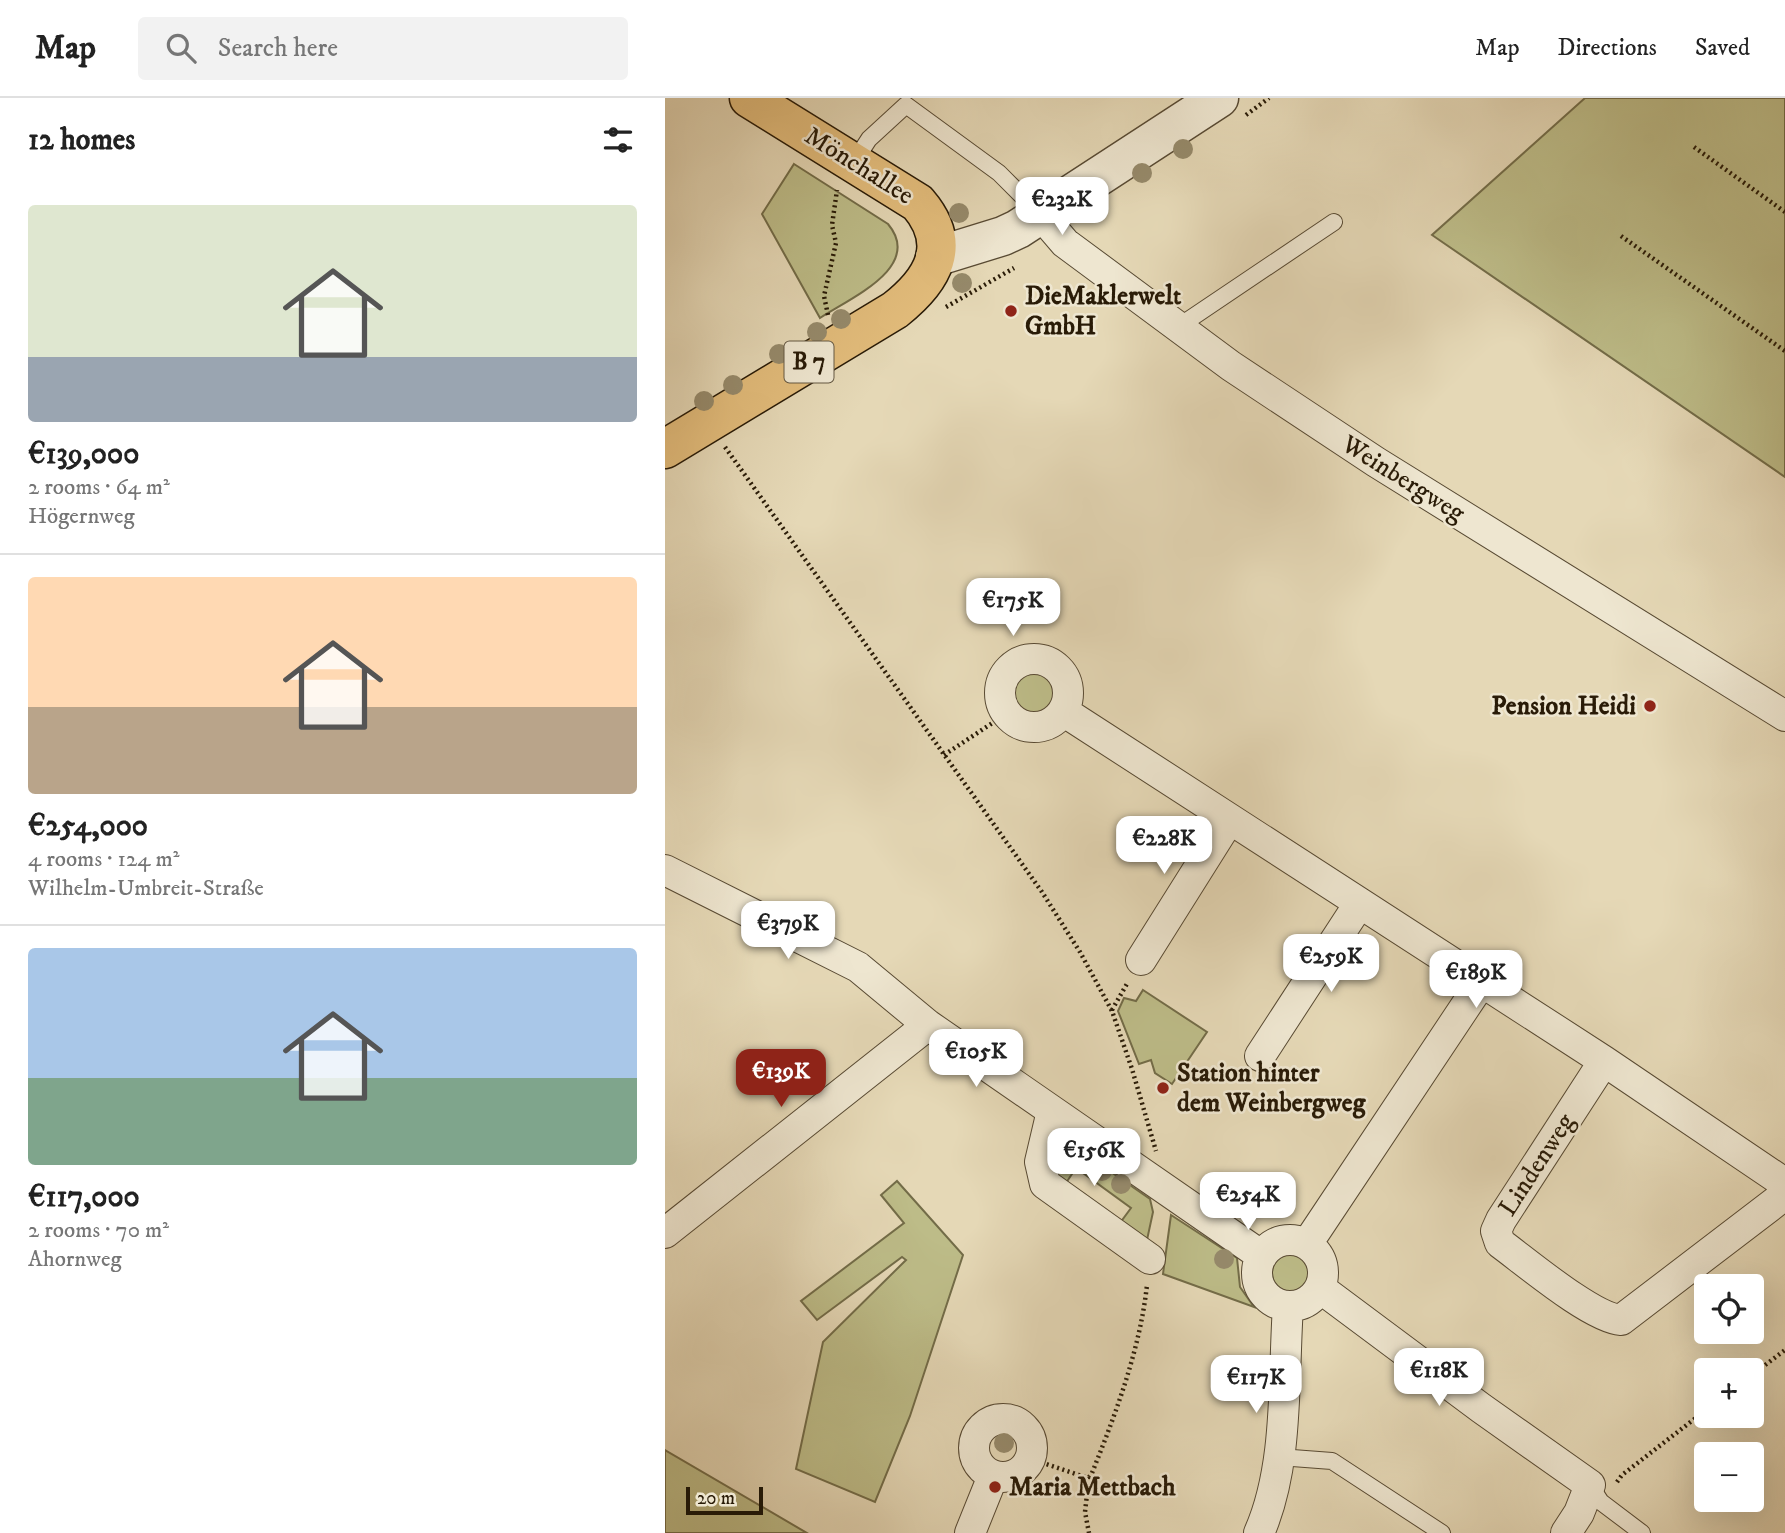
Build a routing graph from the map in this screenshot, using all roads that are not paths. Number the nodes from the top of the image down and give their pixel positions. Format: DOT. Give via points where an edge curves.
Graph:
graph roads {
  1 [pos="749,98"];
  2 [pos="1219,98"];
  3 [pos="845,176"];
  4 [pos="1041,215"];
  5 [pos="1334,222"];
  6 [pos="935,257"];
  7 [pos="1178,327"];
  8 [pos="665,449"];
  9 [pos="1063,711"];
  10 [pos="1785,716"];
  11 [pos="1229,820"];
  12 [pos="665,870"];
  13 [pos="1359,904"];
  14 [pos="1141,960"];
  15 [pos="1481,983"];
  16 [pos="928,1025"];
  17 [pos="1260,1056"];
  18 [pos="1604,1062"];
  19 [pos="1052,1111"];
  20 [pos="665,1233"];
  21 [pos="1307,1244"];
  22 [pos="1262,1256"];
  23 [pos="1150,1259"];
  24 [pos="1320,1288"];
  25 [pos="1288,1306"];
  26 [pos="1279,1457"];
  27 [pos="993,1476"];
  28 [pos="1595,1493"];
  29 [pos="970,1533"];
  30 [pos="1259,1533"];
  31 [pos="1442,1533"];
  32 [pos="1566,1533"];
  33 [pos="1642,1533"];
  1 -- 3 [label="main road, Mönchallee"];
  2 -- 4 [label="street"];
  3 -- 4 [label="lane" via="869,139 906,105 999,173"];
  3 -- 6 [label="main road, Mönchallee" via="918,203 932,225"];
  4 -- 6 [label="street" via="1003,236"];
  4 -- 7 [label="street, Weinbergweg" via="1065,243"];
  5 -- 7 [label="lane"];
  6 -- 8 [label="main road, B 7" via="922,287 895,310"];
  7 -- 10 [label="street, Weinbergweg" via="1376,462"];
  9 -- 9 [label="street" via="1056,720 1035,727 1014,722 1001,704 1007,671 1027,660 1049,662 1068,689"];
  9 -- 11 [label="street, Lindenweg"];
  11 -- 13 [label="street, Lindenweg"];
  11 -- 14 [label="street"];
  12 -- 16 [label="street" via="858,967"];
  13 -- 15 [label="street, Lindenweg"];
  13 -- 17 [label="street"];
  15 -- 18 [label="street, Lindenweg"];
  15 -- 21 [label="street"];
  16 -- 19 [label="street"];
  16 -- 20 [label="street"];
  18 -- 18 [label="street, Lindenweg" via="1768,1171 1784,1188 1782,1197 1621,1320 1592,1310 1500,1243 1496,1231"];
  19 -- 22 [label="street"];
  19 -- 23 [label="street" via="1040,1162 1045,1184"];
  21 -- 22 [label="street" via="1287,1239"];
  21 -- 24 [label="street" via="1321,1259"];
  22 -- 25 [label="street" via="1257,1278 1261,1288 1277,1303"];
  24 -- 25 [label="street" via="1307,1302"];
  24 -- 28 [label="street"];
  25 -- 26 [label="street"];
  26 -- 30 [label="street"];
  26 -- 31 [label="lane" via="1332,1461"];
  27 -- 27 [label="street" via="1018,1474 1031,1459 1032,1441 1020,1424 991,1421 977,1434 978,1463"];
  27 -- 29 [label="street"];
  28 -- 32 [label="street"];
  28 -- 33 [label="lane"];
}
